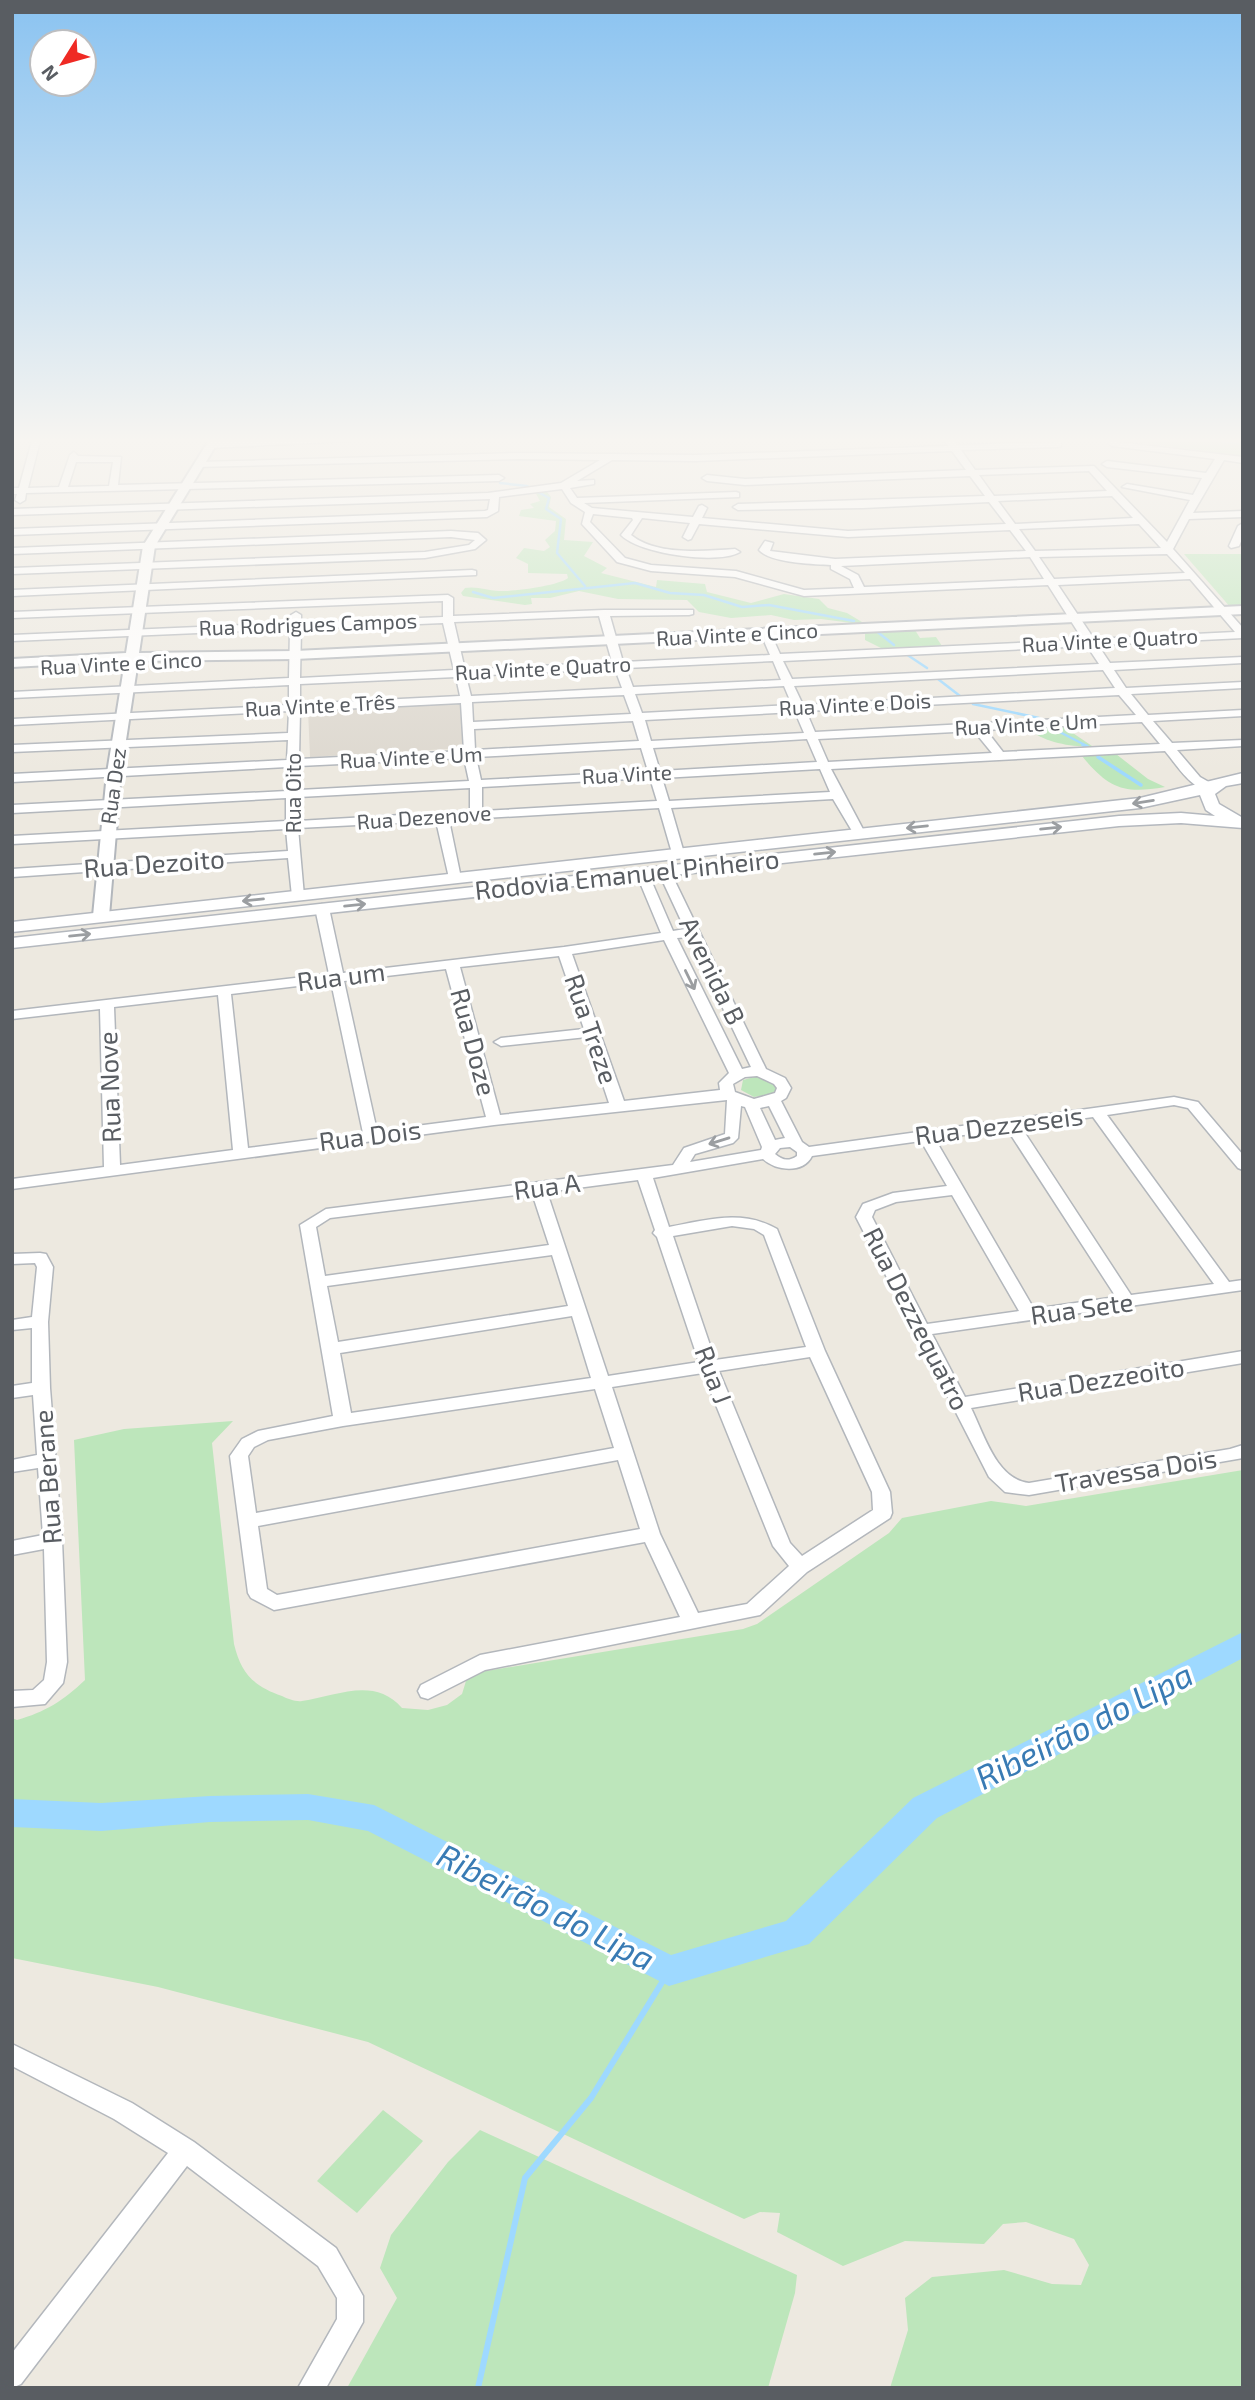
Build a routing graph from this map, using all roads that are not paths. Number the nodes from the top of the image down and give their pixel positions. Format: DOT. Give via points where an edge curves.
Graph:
graph roads {
  1 [pos="67,549"];
  2 [pos="149,549"];
  3 [pos="294,549"];
  4 [pos="460,549"];
  5 [pos="610,549"];
  6 [pos="659,549"];
  7 [pos="765,549"];
  8 [pos="1029,549"];
  9 [pos="12,551"];
  10 [pos="1167,551"];
  11 [pos="734,552"];
  12 [pos="1032,553"];
  13 [pos="294,560"];
  14 [pos="837,565"];
  15 [pos="146,566"];
  16 [pos="12,572"];
  17 [pos="472,573"];
  18 [pos="1193,576"];
  19 [pos="295,581"];
  20 [pos="1050,584"];
  21 [pos="143,587"];
  22 [pos="861,592"];
  23 [pos="12,593"];
  24 [pos="298,603"];
  25 [pos="1243,610"];
  26 [pos="140,611"];
  27 [pos="1220,611"];
  28 [pos="689,612"];
  29 [pos="604,613"];
  30 [pos="12,615"];
  31 [pos="1074,618"];
  32 [pos="448,620"];
  33 [pos="295,625"];
  34 [pos="136,633"];
  35 [pos="766,634"];
  36 [pos="1243,635"];
  37 [pos="12,638"];
  38 [pos="610,641"];
  39 [pos="1091,641"];
  40 [pos="454,648"];
  41 [pos="295,655"];
  42 [pos="777,659"];
  43 [pos="134,660"];
  44 [pos="1243,660"];
  45 [pos="12,663"];
  46 [pos="1105,665"];
  47 [pos="620,666"];
  48 [pos="12,670"];
  49 [pos="460,673"];
  50 [pos="294,682"];
  51 [pos="789,684"];
  52 [pos="1243,685"];
  53 [pos="127,689"];
  54 [pos="629,690"];
  55 [pos="1123,692"];
  56 [pos="12,695"];
  57 [pos="466,698"];
  58 [pos="294,708"];
  59 [pos="800,709"];
  60 [pos="1243,713"];
  61 [pos="125,716"];
  62 [pos="638,717"];
  63 [pos="1143,719"];
  64 [pos="12,722"];
  65 [pos="466,726"];
  66 [pos="978,728"];
  67 [pos="295,736"];
  68 [pos="810,736"];
  69 [pos="1243,743"];
  70 [pos="119,744"];
  71 [pos="645,746"];
  72 [pos="1168,747"];
  73 [pos="12,749"];
  74 [pos="470,755"];
  75 [pos="1000,756"];
  76 [pos="294,764"];
  77 [pos="822,764"];
  78 [pos="114,773"];
  79 [pos="656,773"];
  80 [pos="12,778"];
  81 [pos="1243,778"];
  82 [pos="476,784"];
  83 [pos="1210,788"];
  84 [pos="294,793"];
  85 [pos="837,795"];
  86 [pos="663,803"];
  87 [pos="111,804"];
  88 [pos="12,809"];
  89 [pos="476,814"];
  90 [pos="442,818"];
  91 [pos="1243,823"];
  92 [pos="292,826"];
  93 [pos="859,833"];
  94 [pos="107,835"];
  95 [pos="12,840"];
  96 [pos="678,853"];
  97 [pos="295,854"];
  98 [pos="103,868"];
  99 [pos="664,871"];
  100 [pos="12,873"];
  101 [pos="642,873"];
  102 [pos="454,878"];
  103 [pos="298,896"];
  104 [pos="322,908"];
  105 [pos="102,916"];
  106 [pos="12,927"];
  107 [pos="693,932"];
  108 [pos="668,936"];
  109 [pos="12,943"];
  110 [pos="564,951"];
  111 [pos="452,964"];
  112 [pos="336,978"];
  113 [pos="224,991"];
  114 [pos="107,1005"];
  115 [pos="12,1015"];
  116 [pos="592,1032"];
  117 [pos="501,1042"];
  118 [pos="760,1072"];
  119 [pos="737,1074"];
  120 [pos="731,1096"];
  121 [pos="774,1101"];
  122 [pos="751,1104"];
  123 [pos="618,1106"];
  124 [pos="1098,1113"];
  125 [pos="494,1120"];
  126 [pos="1012,1125"];
  127 [pos="925,1135"];
  128 [pos="371,1136"];
  129 [pos="800,1148"];
  130 [pos="768,1151"];
  131 [pos="241,1153"];
  132 [pos="1243,1165"];
  133 [pos="678,1169"];
  134 [pos="112,1170"];
  135 [pos="644,1175"];
  136 [pos="12,1184"];
  137 [pos="538,1188"];
  138 [pos="955,1190"];
  139 [pos="661,1233"];
  140 [pos="558,1249"];
  141 [pos="12,1259"];
  142 [pos="317,1282"];
  143 [pos="1234,1286"];
  144 [pos="1127,1302"];
  145 [pos="578,1310"];
  146 [pos="1030,1317"];
  147 [pos="40,1322"];
  148 [pos="12,1325"];
  149 [pos="921,1330"];
  150 [pos="329,1349"];
  151 [pos="816,1351"];
  152 [pos="1243,1357"];
  153 [pos="709,1367"];
  154 [pos="603,1381"];
  155 [pos="41,1388"];
  156 [pos="12,1392"];
  157 [pos="960,1404"];
  158 [pos="343,1420"];
  159 [pos="1243,1451"];
  160 [pos="625,1452"];
  161 [pos="47,1460"];
  162 [pos="12,1465"];
  163 [pos="1029,1489"];
  164 [pos="248,1521"];
  165 [pos="651,1534"];
  166 [pos="53,1540"];
  167 [pos="12,1548"];
  168 [pos="800,1567"];
  169 [pos="692,1622"];
  170 [pos="428,1691"];
  171 [pos="15,1700"];
  172 [pos="12,2054"];
  173 [pos="185,2150"];
  174 [pos="12,2375"];
  175 [pos="311,2388"];
  1 -- 9 [label="street"];
  2 -- 15 [label="street, Rua Dez"];
  3 -- 13 [label="street, Rua Oito"];
  4 -- 13 [label="street" via="425,555"];
  5 -- 22 [label="street" via="621,560 650,568 736,574 804,593"];
  6 -- 11 [label="street"];
  7 -- 14 [label="street" via="799,561"];
  8 -- 12 [label="street"];
  10 -- 12 [label="street"];
  10 -- 18 [label="street"];
  12 -- 14 [label="street"];
  12 -- 20 [label="street"];
  13 -- 15 [label="street"];
  13 -- 19 [label="street, Rua Oito"];
  14 -- 22 [label="street" via="854,577"];
  15 -- 16 [label="street"];
  15 -- 21 [label="street, Rua Dez"];
  17 -- 19 [label="street"];
  18 -- 20 [label="street"];
  18 -- 27 [label="street"];
  19 -- 21 [label="street"];
  19 -- 24 [label="street, Rua Oito"];
  20 -- 22 [label="street"];
  20 -- 31 [label="street"];
  21 -- 23 [label="street"];
  21 -- 26 [label="street, Rua Dez"];
  24 -- 26 [label="street"];
  24 -- 32 [label="street" via="448,598"];
  24 -- 33 [label="street, Rua Oito"];
  25 -- 27 [label="street, Rua Vinte e Cinco"];
  26 -- 30 [label="street"];
  26 -- 34 [label="street, Rua Dez"];
  27 -- 31 [label="street, Rua Vinte e Cinco"];
  27 -- 36 [label="street"];
  28 -- 29 [label="street, Rua Rodrigues Campos"];
  29 -- 32 [label="street, Rua Rodrigues Campos"];
  29 -- 38 [label="street"];
  31 -- 35 [label="street, Rua Vinte e Cinco"];
  31 -- 39 [label="street"];
  32 -- 33 [label="street, Rua Rodrigues Campos"];
  32 -- 40 [label="street"];
  33 -- 34 [label="street, Rua Rodrigues Campos"];
  33 -- 41 [label="street, Rua Oito"];
  34 -- 37 [label="street, Rua Rodrigues Campos"];
  34 -- 43 [label="street, Rua Dez"];
  35 -- 38 [label="street, Rua Vinte e Cinco"];
  35 -- 42 [label="street"];
  36 -- 39 [label="street, Rua Vinte e Quatro"];
  38 -- 40 [label="street, Rua Vinte e Cinco"];
  38 -- 47 [label="street"];
  39 -- 42 [label="street, Rua Vinte e Quatro"];
  39 -- 46 [label="street"];
  40 -- 41 [label="street, Rua Vinte e Cinco"];
  40 -- 49 [label="street"];
  41 -- 43 [label="street, Rua Vinte e Cinco"];
  41 -- 50 [label="street, Rua Oito"];
  42 -- 47 [label="street, Rua Vinte e Quatro"];
  42 -- 51 [label="street"];
  43 -- 45 [label="street, Rua Vinte e Cinco"];
  43 -- 48 [label="street, Rua Vinte e Cinco"];
  43 -- 53 [label="street, Rua Dez"];
  44 -- 46 [label="street, Rua Vinte e Três"];
  46 -- 51 [label="street, Rua Vinte e Três"];
  46 -- 55 [label="street"];
  47 -- 49 [label="street, Rua Vinte e Quatro"];
  47 -- 54 [label="street"];
  49 -- 50 [label="street, Rua Vinte e Quatro"];
  49 -- 57 [label="street"];
  50 -- 53 [label="street, Rua Vinte e Quatro"];
  50 -- 58 [label="street, Rua Oito"];
  51 -- 54 [label="street, Rua Vinte e Três"];
  51 -- 59 [label="street"];
  52 -- 55 [label="street, Rua Vinte e Dois"];
  53 -- 56 [label="street, Rua Vinte e Quatro"];
  53 -- 61 [label="street, Rua Dez"];
  54 -- 57 [label="street, Rua Vinte e Três"];
  54 -- 62 [label="street"];
  55 -- 59 [label="street, Rua Vinte e Dois"];
  55 -- 63 [label="street"];
  57 -- 58 [label="street, Rua Vinte e Três"];
  57 -- 65 [label="street"];
  58 -- 61 [label="street, Rua Vinte e Três"];
  58 -- 67 [label="street, Rua Oito"];
  59 -- 62 [label="street, Rua Vinte e Dois"];
  59 -- 68 [label="street"];
  60 -- 63 [label="street, Rua Vinte e Um"];
  61 -- 64 [label="street, Rua Vinte e Três"];
  61 -- 70 [label="street, Rua Dez"];
  62 -- 65 [label="street, Rua Vinte e Dois"];
  62 -- 71 [label="street"];
  63 -- 66 [label="street, Rua Vinte e Um"];
  63 -- 72 [label="street"];
  65 -- 74 [label="street"];
  66 -- 68 [label="street, Rua Vinte e Um"];
  66 -- 75 [label="street"];
  67 -- 70 [label="street"];
  67 -- 76 [label="street, Rua Oito"];
  68 -- 71 [label="street, Rua Vinte e Um"];
  68 -- 77 [label="street"];
  69 -- 72 [label="street, Rua Vinte"];
  70 -- 73 [label="street"];
  70 -- 78 [label="street, Rua Dez"];
  71 -- 74 [label="street, Rua Vinte e Um"];
  71 -- 79 [label="street"];
  72 -- 75 [label="street, Rua Vinte"];
  72 -- 83 [label="street" via="1196,780"];
  74 -- 76 [label="street, Rua Vinte e Um"];
  74 -- 82 [label="street"];
  75 -- 77 [label="street, Rua Vinte"];
  76 -- 78 [label="street, Rua Vinte e Um"];
  76 -- 84 [label="street, Rua Oito"];
  77 -- 79 [label="street, Rua Vinte"];
  77 -- 85 [label="street"];
  78 -- 80 [label="street, Rua Vinte e Um"];
  78 -- 87 [label="street, Rua Dez"];
  79 -- 82 [label="street, Rua Vinte"];
  79 -- 86 [label="street"];
  81 -- 83 [label="main road, Rodovia Emanuel Pinheiro"];
  82 -- 84 [label="street, Rua Vinte"];
  82 -- 89 [label="street"];
  83 -- 91 [label="main road" via="1206,797 1212,807"];
  83 -- 93 [label="main road, Rodovia Emanuel Pinheiro, one-way" via="1140,803"];
  84 -- 87 [label="street, Rua Vinte"];
  84 -- 92 [label="street, Rua Oito"];
  85 -- 86 [label="street, Rua Dezenove"];
  85 -- 93 [label="street"];
  86 -- 89 [label="street, Rua Dezenove"];
  86 -- 96 [label="street"];
  87 -- 88 [label="street, Rua Vinte"];
  87 -- 94 [label="street, Rua Dez"];
  89 -- 90 [label="street, Rua Dezenove"];
  90 -- 92 [label="street, Rua Dezenove"];
  90 -- 102 [label="street"];
  99 -- 91 [label="main road, Rodovia Emanuel Pinheiro, one-way" via="1119,821 1181,818"];
  92 -- 94 [label="street, Rua Dezenove"];
  92 -- 97 [label="street, Rua Oito"];
  93 -- 96 [label="main road, Rodovia Emanuel Pinheiro"];
  94 -- 95 [label="street, Rua Dezenove"];
  94 -- 98 [label="street, Rua Dez"];
  96 -- 102 [label="main road, Rodovia Emanuel Pinheiro"];
  97 -- 98 [label="street, Rua Dezoito"];
  97 -- 103 [label="street, Rua Oito"];
  98 -- 100 [label="street, Rua Dezoito"];
  98 -- 105 [label="street, Rua Dez"];
  99 -- 101 [label="main road, Rodovia Emanuel Pinheiro"];
  99 -- 107 [label="street, Avenida B"];
  104 -- 101 [label="main road, Rodovia Emanuel Pinheiro, one-way"];
  101 -- 108 [label="street, Avenida B"];
  102 -- 103 [label="main road, Rodovia Emanuel Pinheiro"];
  103 -- 105 [label="main road, Rodovia Emanuel Pinheiro, one-way"];
  109 -- 104 [label="main road, Rodovia Emanuel Pinheiro, one-way"];
  104 -- 112 [label="street"];
  105 -- 106 [label="main road, Rodovia Emanuel Pinheiro"];
  107 -- 108 [label="street, Rua um"];
  107 -- 118 [label="street, Avenida B"];
  108 -- 110 [label="street, Rua um"];
  108 -- 119 [label="street, Avenida B, one-way"];
  110 -- 111 [label="street, Rua um"];
  110 -- 116 [label="street, Rua Treze"];
  111 -- 112 [label="street, Rua um"];
  111 -- 125 [label="street, Rua Doze"];
  112 -- 113 [label="street, Rua um"];
  112 -- 128 [label="street"];
  113 -- 114 [label="street, Rua um"];
  113 -- 131 [label="street"];
  114 -- 115 [label="street, Rua um"];
  114 -- 134 [label="street, Rua Nove"];
  116 -- 117 [label="street"];
  116 -- 123 [label="street, Rua Treze"];
  118 -- 119 [label="street"];
  118 -- 121 [label="street, Avenida B" via="780,1081 781,1095"];
  119 -- 120 [label="street" via="726,1083"];
  120 -- 122 [label="street"];
  120 -- 123 [label="street, Rua Dois"];
  120 -- 133 [label="street, one-way" via="733,1135 689,1151"];
  121 -- 122 [label="street"];
  121 -- 129 [label="street"];
  122 -- 130 [label="street"];
  123 -- 125 [label="street, Rua Dois"];
  124 -- 126 [label="street, Rua Dezzeseis"];
  124 -- 132 [label="street, Rua Dezzeseis" via="1174,1101 1193,1105"];
  124 -- 143 [label="street"];
  125 -- 128 [label="street, Rua Dois"];
  126 -- 127 [label="street, Rua Dezzeseis"];
  126 -- 144 [label="street"];
  127 -- 129 [label="street, Rua Dezzeseis"];
  127 -- 138 [label="street"];
  128 -- 131 [label="street, Rua Dois"];
  129 -- 130 [label="street, Rua A" via="786,1142"];
  129 -- 130 [label="street" via="800,1162 793,1164 776,1163"];
  130 -- 133 [label="street, Rua A"];
  131 -- 134 [label="street, Rua Dois"];
  133 -- 135 [label="street, Rua A"];
  134 -- 136 [label="street, Rua Dois"];
  135 -- 137 [label="street, Rua A"];
  135 -- 139 [label="street, Rua J"];
  137 -- 140 [label="street"];
  137 -- 142 [label="street, Rua A" via="326,1214 308,1226"];
  138 -- 146 [label="street"];
  138 -- 149 [label="street, Rua Dezzequatro" via="893,1198 869,1207 864,1217"];
  139 -- 151 [label="street" via="742,1221 771,1231"];
  139 -- 153 [label="street, Rua J"];
  140 -- 142 [label="street"];
  140 -- 145 [label="street"];
  141 -- 147 [label="street, Rua Berane" via="40,1258 45,1267"];
  142 -- 150 [label="street"];
  143 -- 144 [label="street, Rua Sete"];
  144 -- 146 [label="street, Rua Sete"];
  145 -- 150 [label="street"];
  145 -- 154 [label="street"];
  146 -- 149 [label="street, Rua Sete"];
  147 -- 148 [label="street"];
  147 -- 155 [label="street, Rua Berane"];
  149 -- 157 [label="street, Rua Dezzequatro"];
  150 -- 158 [label="street"];
  151 -- 153 [label="street"];
  151 -- 168 [label="street" via="881,1492 883,1513"];
  152 -- 157 [label="street, Rua Dezzeoito"];
  153 -- 154 [label="street"];
  153 -- 168 [label="street, Rua J" via="782,1546"];
  154 -- 158 [label="street"];
  154 -- 160 [label="street"];
  155 -- 156 [label="street"];
  155 -- 161 [label="street, Rua Berane"];
  157 -- 163 [label="street, Rua Dezzequatro" via="995,1473 1011,1487"];
  158 -- 164 [label="street" via="264,1435 248,1443 239,1456"];
  159 -- 163 [label="street, Travessa Dois"];
  160 -- 164 [label="street"];
  160 -- 165 [label="street"];
  161 -- 162 [label="street"];
  161 -- 166 [label="street, Rua Berane"];
  164 -- 165 [label="street" via="258,1593 274,1603"];
  165 -- 169 [label="street"];
  166 -- 167 [label="street"];
  166 -- 171 [label="street, Rua Berane" via="57,1662 53,1683 38,1698"];
  168 -- 169 [label="street" via="753,1610"];
  169 -- 170 [label="street" via="480,1663"];
  172 -- 173 [label="street" via="123,2111"];
  173 -- 174 [label="street"];
  173 -- 175 [label="street" via="327,2257 350,2296 350,2322"];
}
